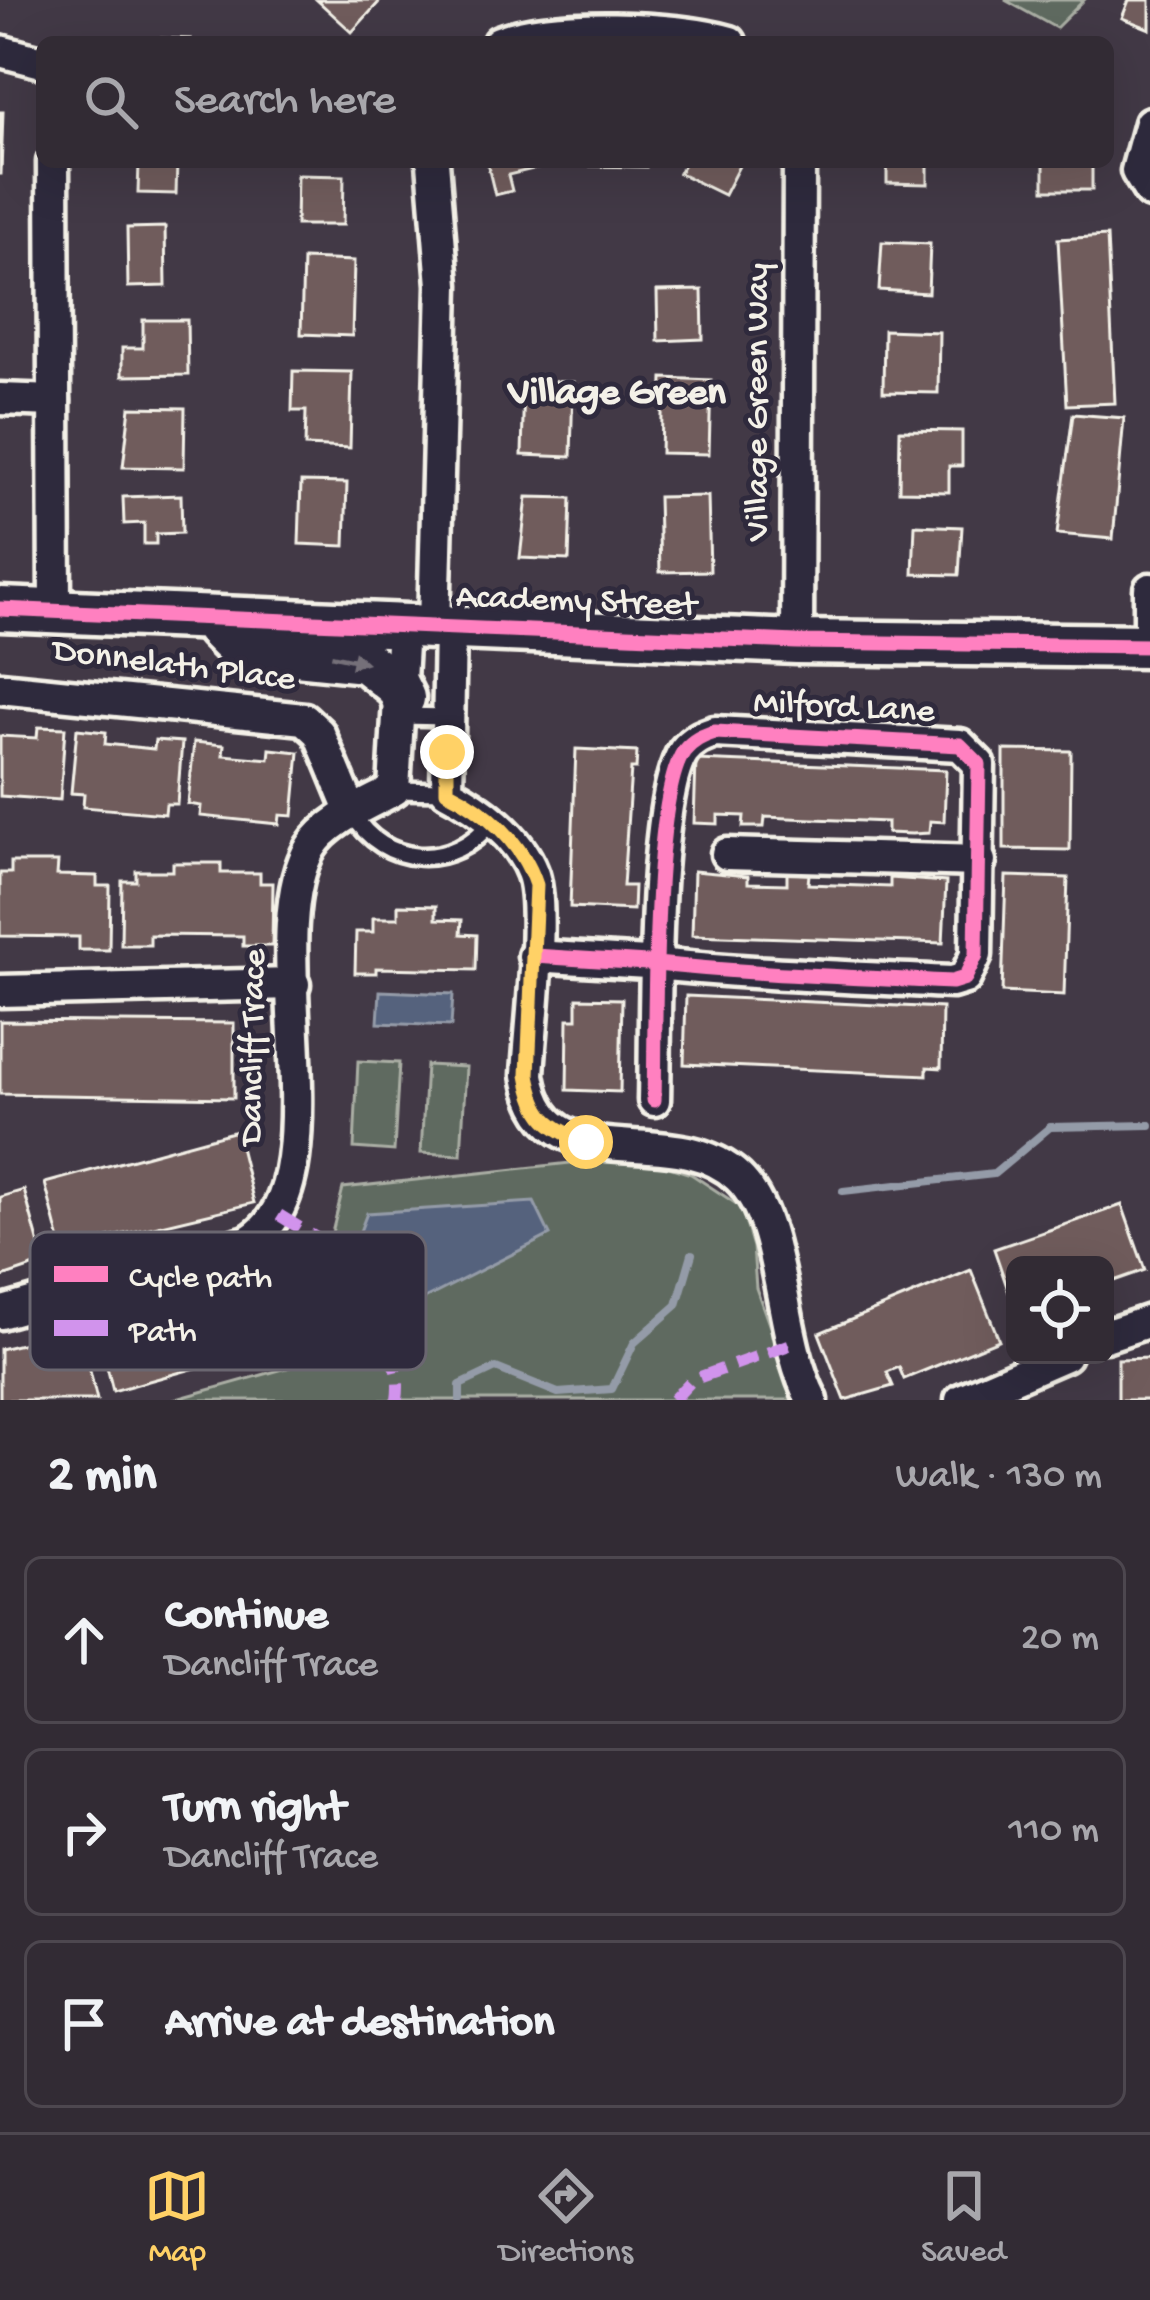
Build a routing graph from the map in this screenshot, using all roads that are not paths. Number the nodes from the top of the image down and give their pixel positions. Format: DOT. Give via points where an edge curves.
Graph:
graph roads {
  1 [pos="525,36"];
  2 [pos="705,36"];
  3 [pos="0,51"];
  4 [pos="36,60"];
  5 [pos="1150,123"];
  6 [pos="53,168"];
  7 [pos="433,168"];
  8 [pos="799,168"];
  9 [pos="1150,192"];
  10 [pos="0,398"];
  11 [pos="54,401"];
  12 [pos="1150,589"];
  13 [pos="0,609"];
  14 [pos="55,611"];
  15 [pos="207,619"];
  16 [pos="429,627"];
  17 [pos="797,642"];
  18 [pos="1150,644"];
  19 [pos="0,688"];
  20 [pos="402,707"];
  21 [pos="448,718"];
  22 [pos="394,790"];
  23 [pos="447,791"];
  24 [pos="352,814"];
  25 [pos="492,821"];
  26 [pos="727,854"];
  27 [pos="980,861"];
  28 [pos="534,956"];
  29 [pos="658,964"];
  30 [pos="294,984"];
  31 [pos="0,991"];
  32 [pos="654,1100"];
  33 [pos="266,1232"];
  34 [pos="30,1304"];
  35 [pos="0,1313"];
  36 [pos="1150,1322"];
  37 [pos="1114,1333"];
  38 [pos="1044,1364"];
  39 [pos="812,1400"];
  40 [pos="961,1400"];
  1 -- 2 [label="street"];
  3 -- 4 [label="street"];
  5 -- 9 [label="street" via="1137,171"];
  6 -- 11 [label="street"];
  7 -- 16 [label="street" via="443,285"];
  8 -- 17 [label="street, Village Green Way"];
  10 -- 11 [label="street"];
  11 -- 14 [label="street"];
  12 -- 18 [label="street"];
  13 -- 14 [label="street, Academy Street"];
  14 -- 15 [label="street, Academy Street"];
  15 -- 16 [label="street, Academy Street"];
  15 -- 20 [label="street, one-way" via="237,648 364,661 397,686"];
  16 -- 17 [label="street, Academy Street"];
  16 -- 20 [label="street"];
  16 -- 21 [label="street"];
  17 -- 18 [label="street, Academy Street"];
  19 -- 24 [label="street, Donnelath Place" via="304,719 319,734"];
  20 -- 21 [label="lane"];
  20 -- 22 [label="street"];
  21 -- 23 [label="street"];
  22 -- 23 [label="lane"];
  22 -- 24 [label="street, Dancliff Trace"];
  23 -- 25 [label="street"];
  24 -- 25 [label="lane" via="384,850 412,856 452,853 477,841"];
  24 -- 30 [label="street, Dancliff Trace" via="314,843 302,866"];
  25 -- 28 [label="street" via="531,868"];
  26 -- 27 [label="street"];
  27 -- 29 [label="street, Milford Lane" via="973,965 952,982"];
  27 -- 29 [label="street, Milford Lane" via="983,784 979,764 960,745 715,732 685,751 665,802"];
  28 -- 29 [label="street, Milford Lane"];
  28 -- 39 [label="street" via="532,1102 549,1128 586,1142 691,1150 736,1175 755,1198 771,1241 786,1332"];
  29 -- 32 [label="street, Milford Lane"];
  30 -- 31 [label="street"];
  30 -- 33 [label="street, Dancliff Trace" via="294,1158"];
  34 -- 35 [label="street, Dancliff Trace"];
  36 -- 37 [label="street"];
  38 -- 40 [label="street"];
}
